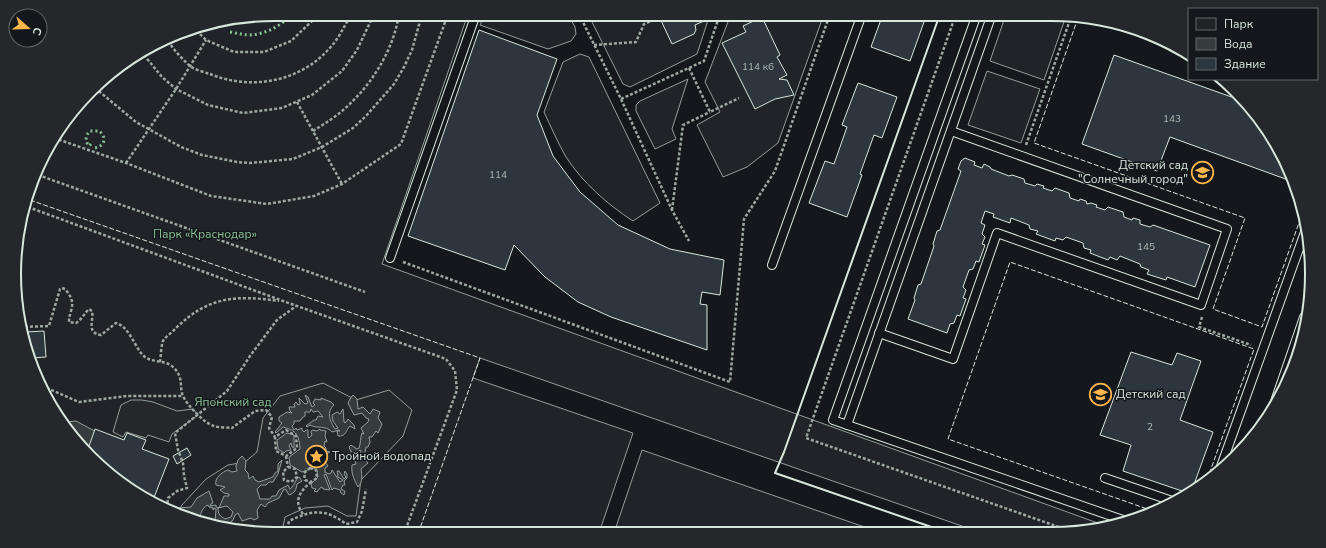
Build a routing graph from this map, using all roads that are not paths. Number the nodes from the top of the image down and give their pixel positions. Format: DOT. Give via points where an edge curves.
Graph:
graph roads {
  1 [pos="474,21"];
  2 [pos="859,21"];
  3 [pos="975,21"];
  4 [pos="990,21"];
  5 [pos="951,131"];
  6 [pos="1303,239"];
  7 [pos="390,258"];
  8 [pos="772,265"];
  9 [pos="879,333"];
  10 [pos="847,425"];
  11 [pos="1223,460"];
  12 [pos="1105,478"];
  13 [pos="1167,499"];
  14 [pos="1117,518"];
  1 -- 7 [label="lane"];
  2 -- 8 [label="lane"];
  3 -- 10 [label="lane" via="833,420"];
  4 -- 5 [label="lane"];
  5 -- 9 [label="lane"];
  5 -- 9 [label="lane" via="1227,229 1200,305 997,233 953,359"];
  6 -- 11 [label="lane"];
  9 -- 10 [label="lane"];
  10 -- 14 [label="lane"];
  12 -- 13 [label="lane"];
}
